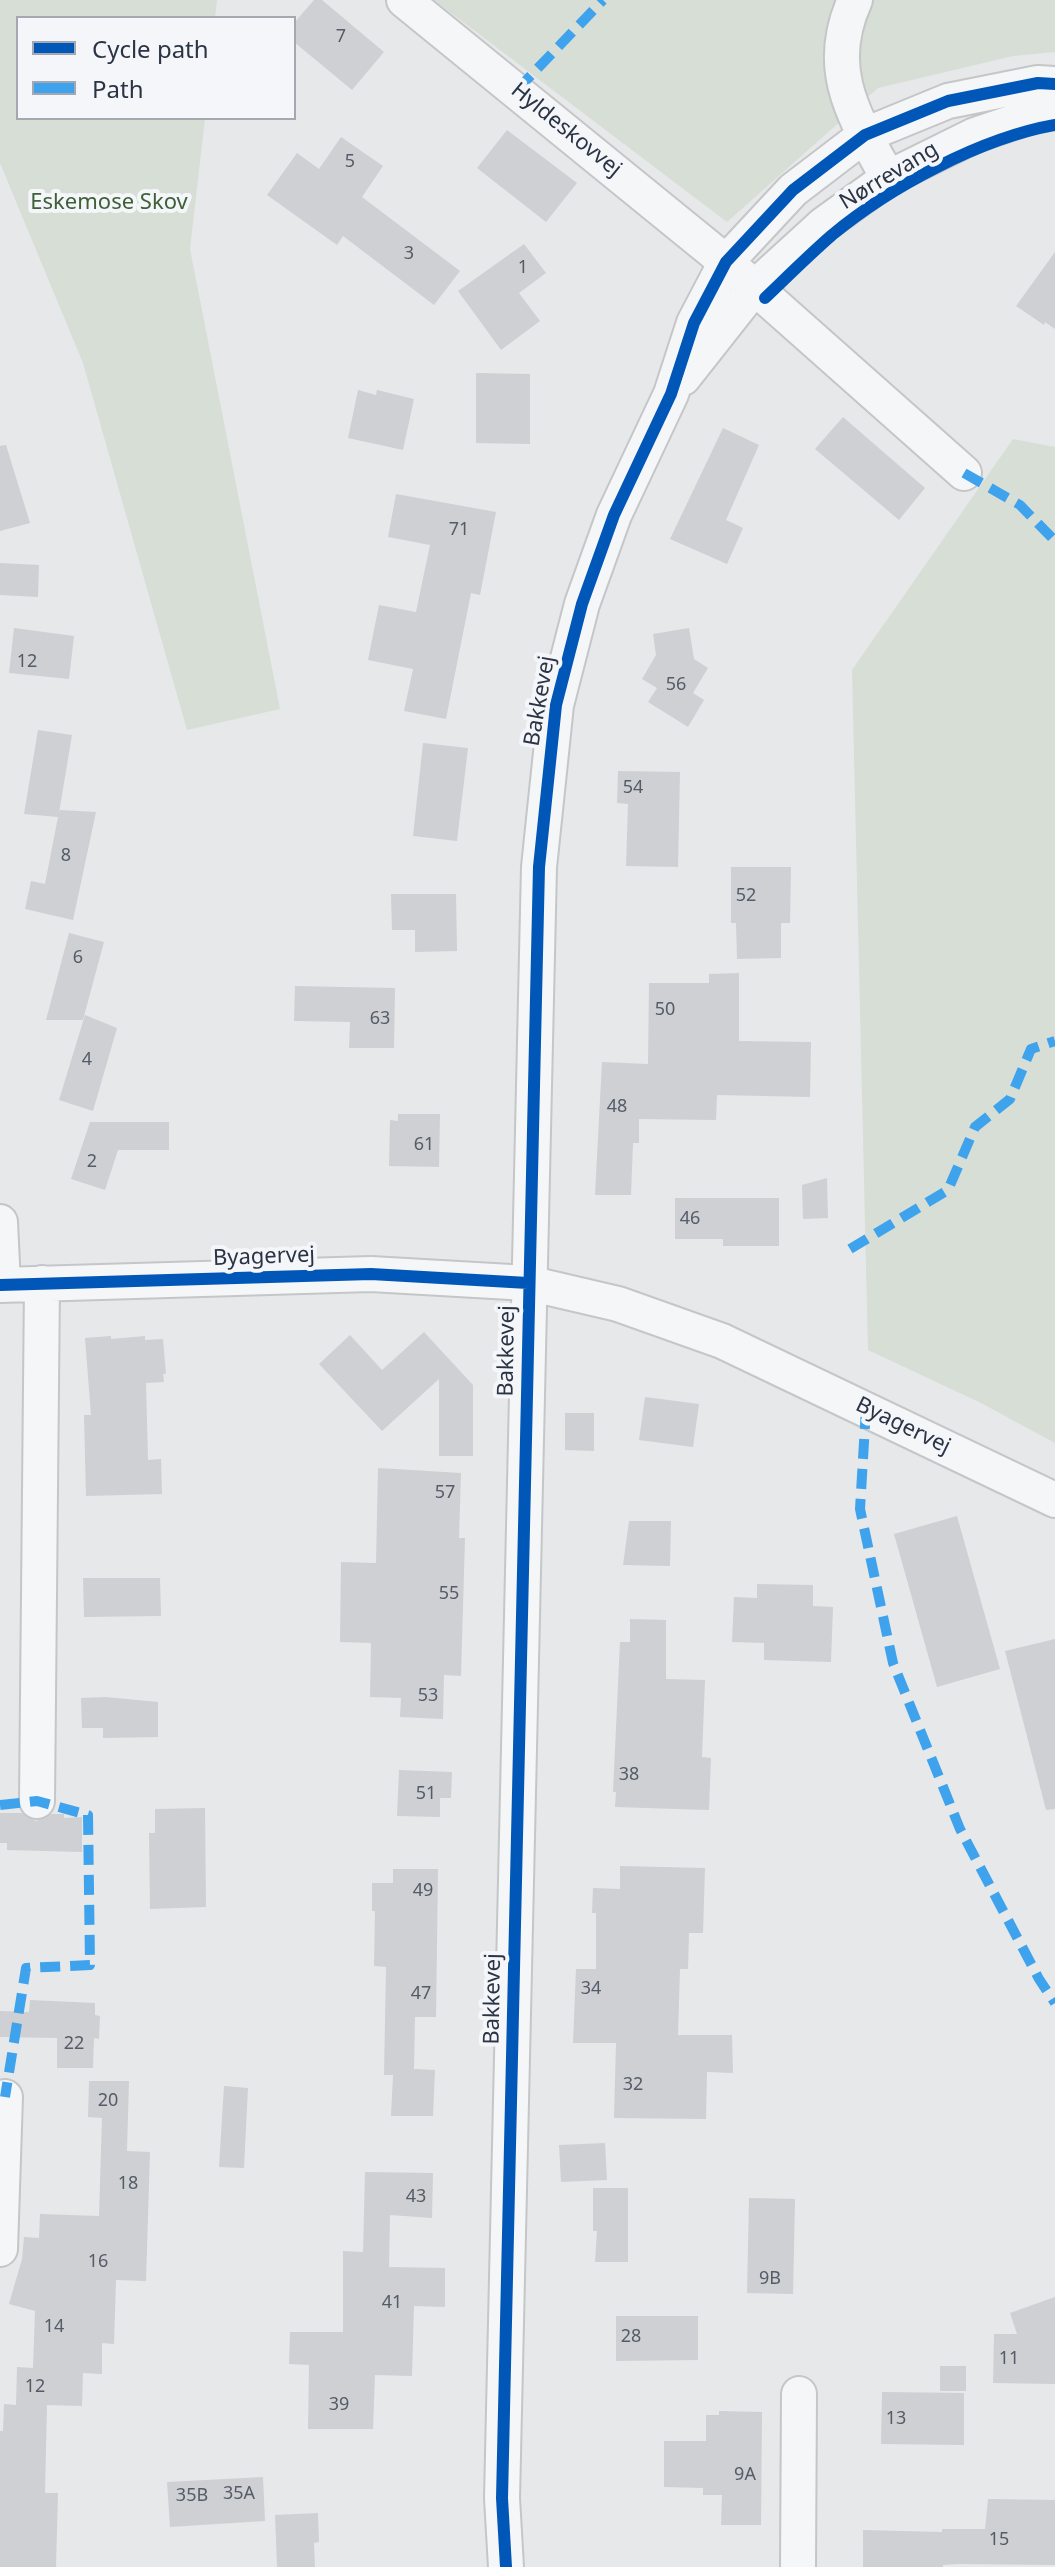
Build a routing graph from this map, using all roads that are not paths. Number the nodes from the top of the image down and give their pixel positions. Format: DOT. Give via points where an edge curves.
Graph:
graph roads {
  1 [pos="404,0"];
  2 [pos="855,0"];
  3 [pos="1055,84"];
  4 [pos="1055,108"];
  5 [pos="865,135"];
  6 [pos="888,178"];
  7 [pos="726,262"];
  8 [pos="754,288"];
  9 [pos="671,394"];
  10 [pos="964,473"];
  11 [pos="0,1222"];
  12 [pos="42,1283"];
  13 [pos="528,1283"];
  14 [pos="2,1285"];
  15 [pos="1055,1500"];
  16 [pos="37,1801"];
  17 [pos="5,2097"];
  18 [pos="0,2249"];
  19 [pos="799,2394"];
  20 [pos="506,2567"];
  21 [pos="798,2567"];
  1 -- 7 [label="street, Hyldeskovvej"];
  2 -- 5 [label="street" via="844,23 841,68 850,107"];
  3 -- 5 [label="street, Nørrevang" via="948,101"];
  4 -- 6 [label="street, Nørrevang" via="975,135"];
  5 -- 6 [label="street"];
  5 -- 7 [label="street, Bakkevej" via="793,190"];
  6 -- 8 [label="street, Bakkevej" via="823,225"];
  7 -- 8 [label="street"];
  7 -- 9 [label="street, Bakkevej" via="694,323"];
  8 -- 9 [label="street, Bakkevej"];
  8 -- 10 [label="street"];
  9 -- 13 [label="street, Bakkevej" via="614,515 582,604 556,705 539,867"];
  11 -- 14 [label="street"];
  12 -- 13 [label="street, Byagervej" via="371,1274"];
  12 -- 14 [label="street, Byagervej"];
  12 -- 16 [label="street"];
  13 -- 15 [label="street, Byagervej" via="618,1304 722,1341"];
  13 -- 20 [label="street, Bakkevej" via="503,2484"];
  17 -- 18 [label="street"];
  19 -- 21 [label="street"];
}
